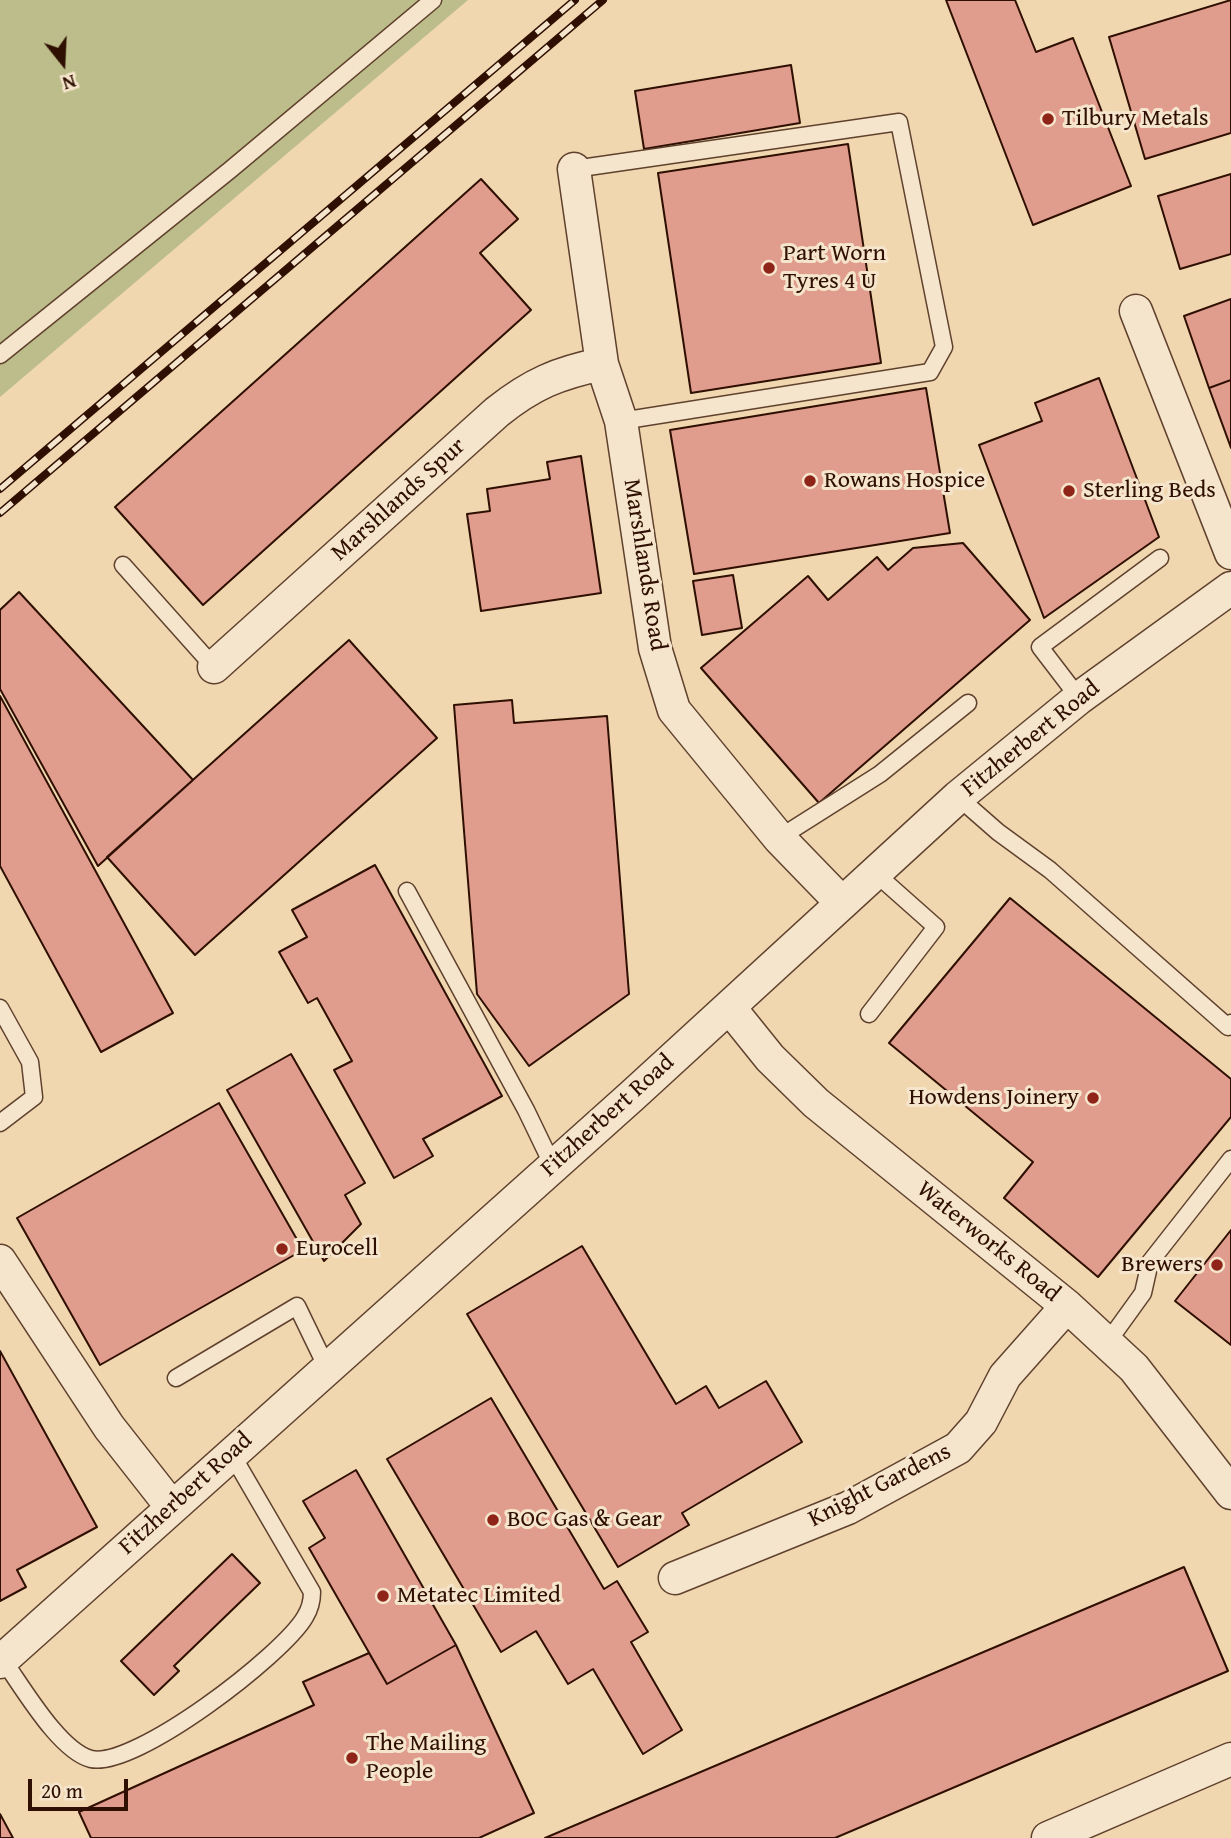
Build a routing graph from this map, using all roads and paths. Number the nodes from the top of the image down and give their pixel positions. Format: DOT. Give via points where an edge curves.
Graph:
graph roads {
  1 [pos="433,0"];
  2 [pos="574,169"];
  3 [pos="1136,312"];
  4 [pos="0,355"];
  5 [pos="602,364"];
  6 [pos="621,421"];
  7 [pos="1231,553"];
  8 [pos="1160,558"];
  9 [pos="123,565"];
  10 [pos="1231,588"];
  11 [pos="214,667"];
  12 [pos="1079,698"];
  13 [pos="968,703"];
  14 [pos="958,797"];
  15 [pos="779,838"];
  16 [pos="874,872"];
  17 [pos="407,891"];
  18 [pos="841,902"];
  19 [pos="729,1007"];
  20 [pos="0,1008"];
  21 [pos="869,1014"];
  22 [pos="1231,1023"];
  23 [pos="0,1123"];
  24 [pos="1231,1159"];
  25 [pos="552,1164"];
  26 [pos="0,1261"];
  27 [pos="1067,1306"];
  28 [pos="1107,1343"];
  29 [pos="327,1368"];
  30 [pos="176,1378"];
  31 [pos="231,1453"];
  32 [pos="1231,1493"];
  33 [pos="171,1506"];
  34 [pos="675,1578"];
  35 [pos="1,1661"];
  36 [pos="1231,1759"];
  37 [pos="1048,1838"];
  1 -- 4 [label="lane"];
  2 -- 5 [label="street, Marshlands Road"];
  2 -- 6 [label="lane" via="899,122 944,347 930,372"];
  3 -- 7 [label="street"];
  5 -- 6 [label="street, Marshlands Road"];
  5 -- 11 [label="street, Marshlands Spur" via="527,388"];
  6 -- 15 [label="street, Marshlands Road" via="655,649 674,710"];
  8 -- 12 [label="lane" via="1040,647"];
  9 -- 11 [label="lane"];
  10 -- 12 [label="street, Fitzherbert Road"];
  12 -- 14 [label="street, Fitzherbert Road"];
  13 -- 15 [label="lane" via="880,774"];
  14 -- 16 [label="street, Fitzherbert Road"];
  14 -- 22 [label="lane" via="1050,870 1228,1027"];
  15 -- 18 [label="street, Marshlands Road"];
  16 -- 18 [label="street, Fitzherbert Road"];
  16 -- 21 [label="lane" via="936,928"];
  17 -- 25 [label="lane"];
  18 -- 19 [label="street, Fitzherbert Road"];
  19 -- 25 [label="street, Fitzherbert Road"];
  19 -- 27 [label="street, Waterworks Road" via="770,1058 816,1102"];
  20 -- 23 [label="lane" via="30,1062 34,1097"];
  24 -- 28 [label="lane" via="1150,1262 1143,1293"];
  25 -- 29 [label="street, Fitzherbert Road"];
  26 -- 33 [label="street" via="108,1427"];
  27 -- 28 [label="street, Waterworks Road"];
  27 -- 34 [label="street, Knight Gardens" via="1005,1376 981,1422 958,1448 848,1508"];
  28 -- 32 [label="street, Waterworks Road" via="1134,1368"];
  29 -- 30 [label="lane" via="297,1306"];
  29 -- 31 [label="street, Fitzherbert Road"];
  31 -- 33 [label="street, Fitzherbert Road"];
  31 -- 35 [label="lane" via="312,1592 304,1619 264,1661 148,1744 108,1759 91,1759 65,1744"];
  33 -- 35 [label="street, Fitzherbert Road"];
  36 -- 37 [label="street"];
}
